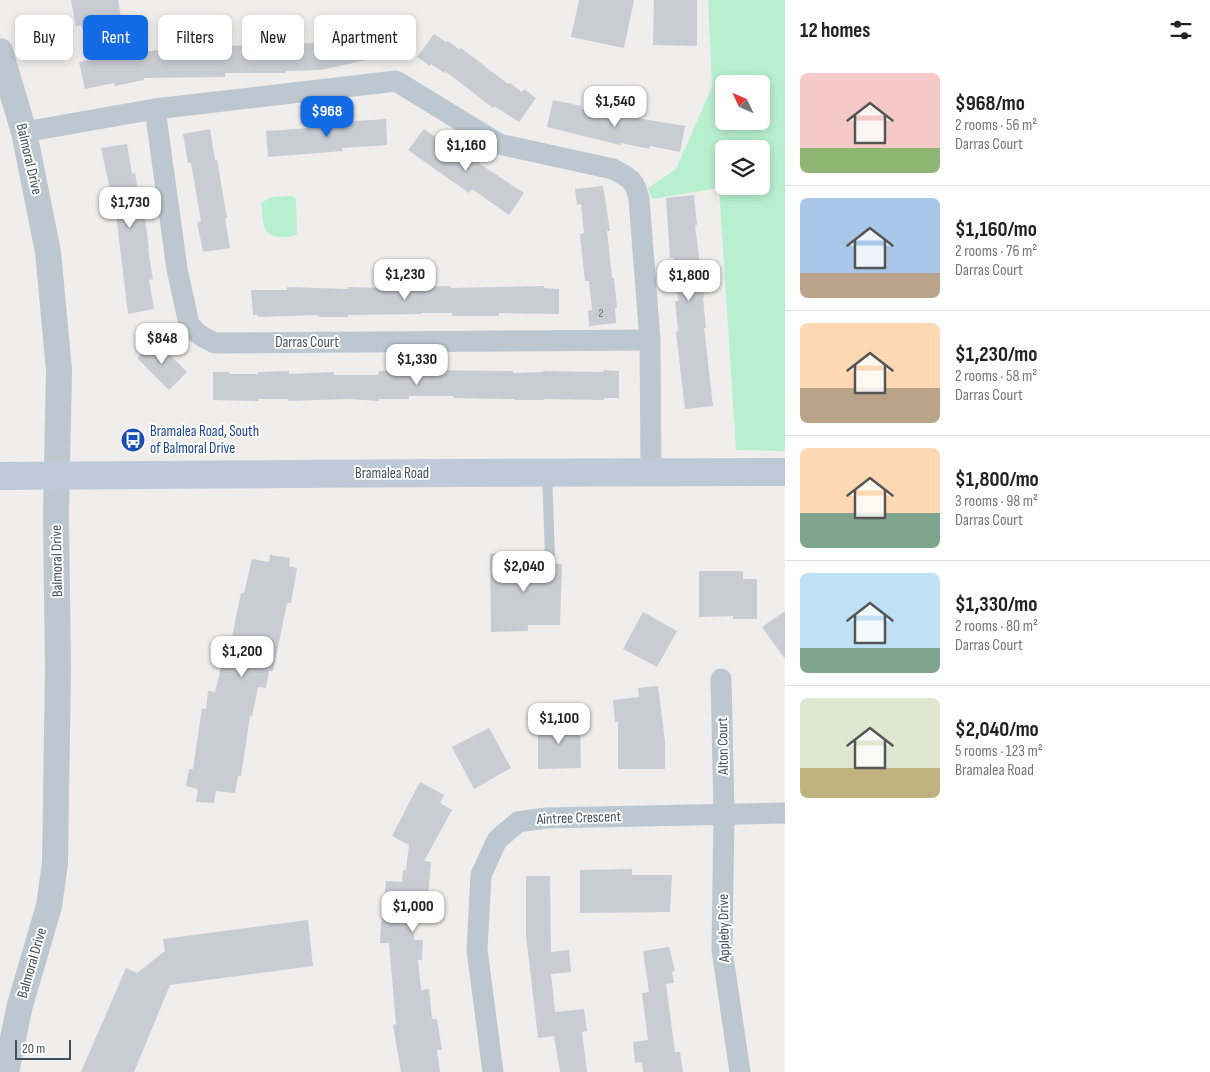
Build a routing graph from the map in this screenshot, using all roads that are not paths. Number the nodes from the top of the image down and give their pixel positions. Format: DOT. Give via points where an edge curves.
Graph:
graph roads {
  1 [pos="0,51"];
  2 [pos="155,109"];
  3 [pos="24,132"];
  4 [pos="650,340"];
  5 [pos="651,472"];
  6 [pos="785,472"];
  7 [pos="547,473"];
  8 [pos="0,476"];
  9 [pos="57,477"];
  10 [pos="550,555"];
  11 [pos="722,679"];
  12 [pos="785,813"];
  13 [pos="724,814"];
  14 [pos="31,970"];
  15 [pos="0,1021"];
  16 [pos="6,1072"];
  17 [pos="493,1072"];
  18 [pos="740,1072"];
  1 -- 3 [label="street, Balmoral Drive"];
  2 -- 3 [label="street"];
  2 -- 4 [label="street" via="396,81 499,144 613,170 626,176 636,186 639,198"];
  2 -- 4 [label="street, Darras Court" via="177,269 189,324 203,338 215,343"];
  3 -- 9 [label="street, Balmoral Drive" via="49,262 59,370"];
  4 -- 5 [label="street"];
  5 -- 6 [label="main road, Bramalea Road"];
  5 -- 7 [label="main road, Bramalea Road"];
  7 -- 9 [label="main road, Bramalea Road"];
  7 -- 10 [label="lane"];
  8 -- 9 [label="main road, Bramalea Road"];
  9 -- 14 [label="street, Balmoral Drive" via="55,863 49,906"];
  11 -- 13 [label="street, Alton Court"];
  12 -- 13 [label="street, Aintree Crescent"];
  13 -- 17 [label="street, Aintree Crescent" via="546,818 518,822 496,840 481,875 477,950"];
  13 -- 18 [label="street, Appleby Drive" via="722,950"];
  14 -- 15 [label="street"];
  14 -- 16 [label="street, Balmoral Drive"];
}
